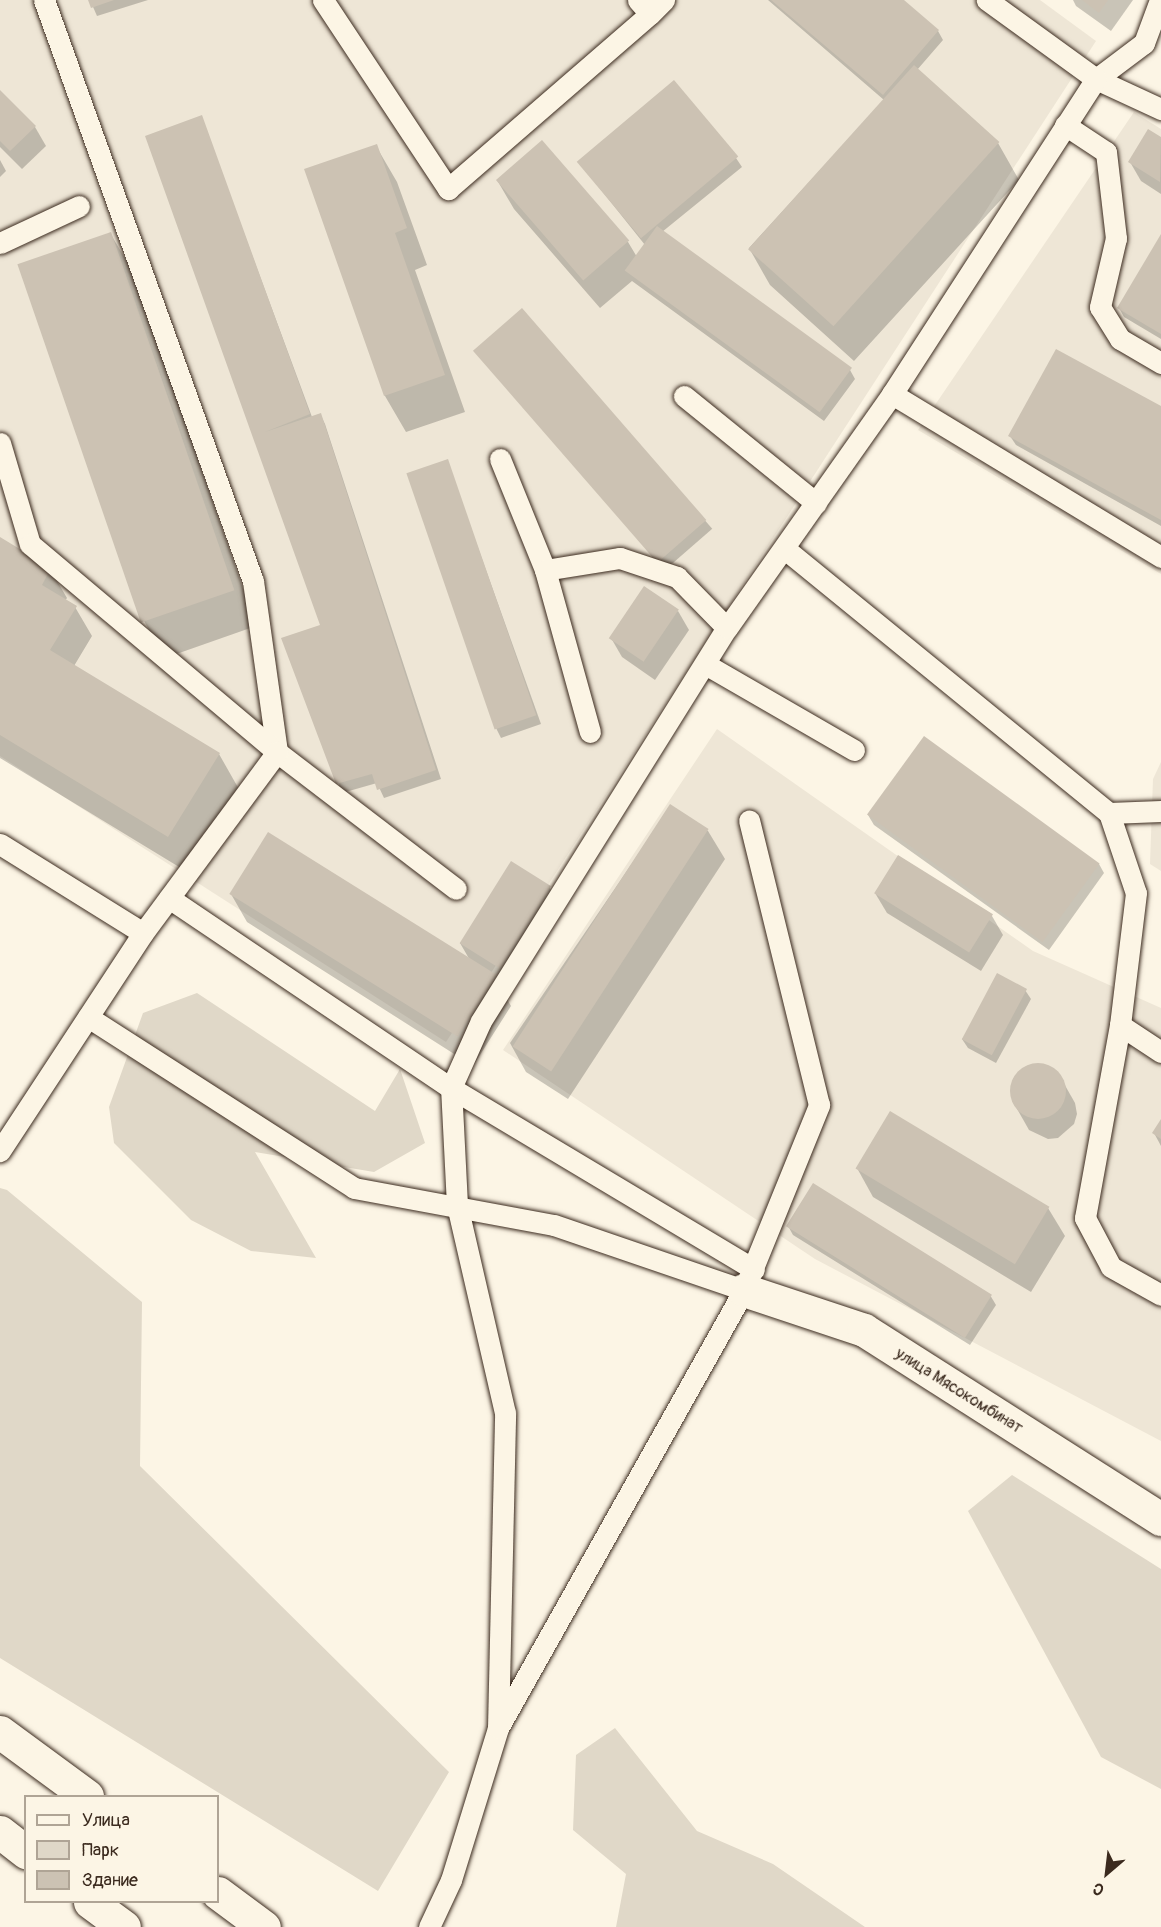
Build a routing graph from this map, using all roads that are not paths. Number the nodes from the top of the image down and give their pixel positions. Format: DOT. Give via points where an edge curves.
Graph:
graph roads {
  1 [pos="44,0"];
  2 [pos="323,0"];
  3 [pos="987,0"];
  4 [pos="1160,0"];
  5 [pos="651,4"];
  6 [pos="1096,79"];
  7 [pos="1161,109"];
  8 [pos="1065,125"];
  9 [pos="79,206"];
  10 [pos="0,243"];
  11 [pos="1161,363"];
  12 [pos="892,394"];
  13 [pos="684,396"];
  14 [pos="0,443"];
  15 [pos="500,459"];
  16 [pos="816,503"];
  17 [pos="785,549"];
  18 [pos="1161,557"];
  19 [pos="545,570"];
  20 [pos="727,628"];
  21 [pos="705,664"];
  22 [pos="590,732"];
  23 [pos="854,750"];
  24 [pos="277,752"];
  25 [pos="1161,811"];
  26 [pos="1109,813"];
  27 [pos="749,820"];
  28 [pos="0,844"];
  29 [pos="456,889"];
  30 [pos="169,898"];
  31 [pos="143,933"];
  32 [pos="88,1017"];
  33 [pos="1120,1025"];
  34 [pos="1161,1052"];
  35 [pos="451,1088"];
  36 [pos="0,1151"];
  37 [pos="457,1205"];
  38 [pos="749,1279"];
  39 [pos="1161,1295"];
  40 [pos="1161,1519"];
  41 [pos="498,1728"];
  42 [pos="0,1732"];
  43 [pos="84,1795"];
  44 [pos="0,1832"];
  45 [pos="24,1850"];
  46 [pos="219,1894"];
  47 [pos="91,1903"];
  48 [pos="124,1927"];
  49 [pos="264,1927"];
  50 [pos="429,1927"];
  1 -- 24 [label="lane" via="253,581"];
  2 -- 5 [label="lane" via="448,189"];
  3 -- 6 [label="lane"];
  4 -- 6 [label="lane" via="1144,43"];
  6 -- 7 [label="lane"];
  6 -- 8 [label="lane"];
  8 -- 11 [label="lane" via="1106,152 1116,238 1100,307 1120,339"];
  8 -- 12 [label="lane"];
  9 -- 10 [label="lane"];
  12 -- 16 [label="lane"];
  12 -- 18 [label="lane"];
  13 -- 16 [label="lane"];
  14 -- 24 [label="lane" via="30,544"];
  15 -- 19 [label="lane"];
  16 -- 17 [label="lane"];
  17 -- 20 [label="lane"];
  17 -- 26 [label="lane"];
  19 -- 20 [label="lane" via="620,558 677,577"];
  19 -- 22 [label="lane"];
  20 -- 21 [label="lane"];
  21 -- 23 [label="lane"];
  21 -- 35 [label="lane" via="481,1021"];
  24 -- 29 [label="lane"];
  24 -- 30 [label="lane"];
  25 -- 26 [label="lane"];
  26 -- 33 [label="lane" via="1136,893"];
  27 -- 38 [label="lane" via="819,1105"];
  28 -- 31 [label="lane"];
  30 -- 31 [label="lane"];
  30 -- 35 [label="lane"];
  31 -- 32 [label="lane"];
  32 -- 36 [label="lane"];
  32 -- 37 [label="lane" via="354,1188"];
  33 -- 34 [label="lane"];
  33 -- 39 [label="lane" via="1085,1218 1111,1267"];
  35 -- 37 [label="lane"];
  35 -- 38 [label="lane"];
  37 -- 38 [label="lane" via="554,1225"];
  37 -- 41 [label="lane" via="505,1413"];
  38 -- 40 [label="street, улица Мясокомбинат" via="864,1330"];
  38 -- 41 [label="lane"];
  41 -- 50 [label="lane" via="451,1880"];
  42 -- 43 [label="street"];
  44 -- 45 [label="street"];
  46 -- 49 [label="street"];
  47 -- 48 [label="street"];
}
